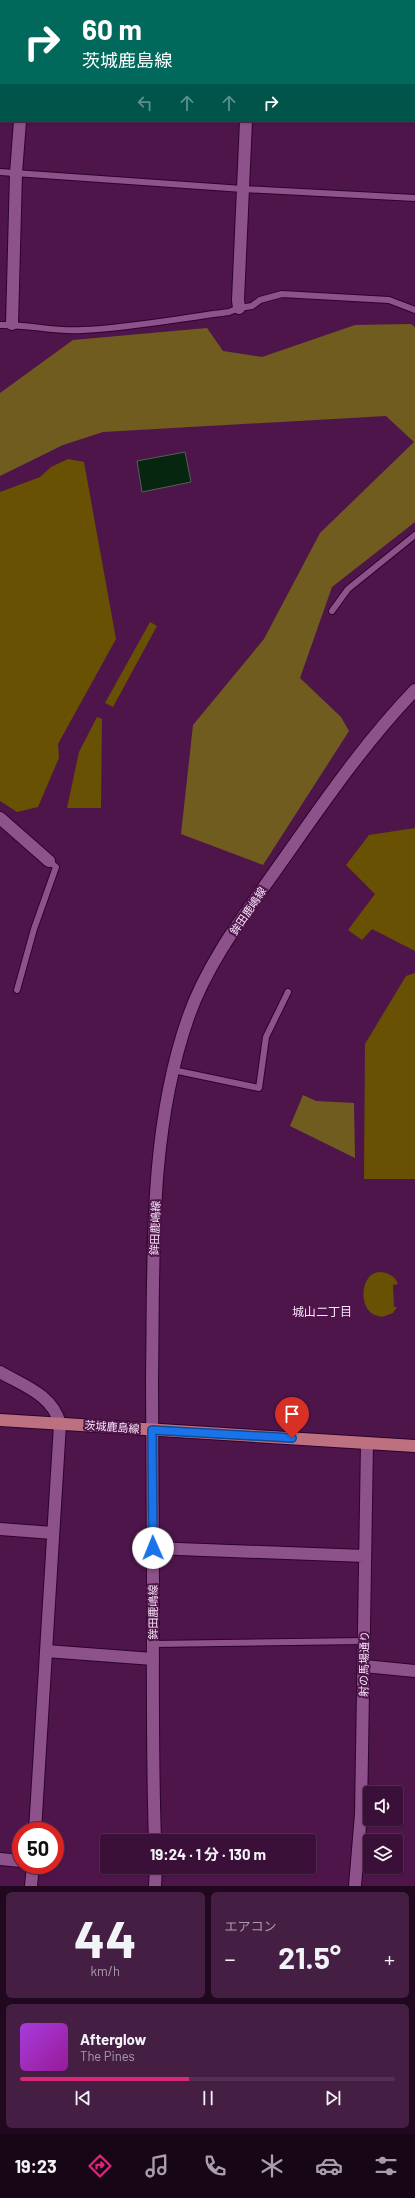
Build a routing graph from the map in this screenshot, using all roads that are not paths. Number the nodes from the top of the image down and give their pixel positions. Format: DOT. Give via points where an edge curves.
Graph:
graph roads {
  1 [pos="20,122"];
  2 [pos="246,122"];
  3 [pos="0,172"];
  4 [pos="16,173"];
  5 [pos="243,189"];
  6 [pos="415,198"];
  7 [pos="239,308"];
  8 [pos="415,310"];
  9 [pos="0,324"];
  10 [pos="12,324"];
  11 [pos="415,535"];
  12 [pos="332,611"];
  13 [pos="415,690"];
  14 [pos="0,818"];
  15 [pos="49,861"];
  16 [pos="17,990"];
  17 [pos="288,992"];
  18 [pos="173,1070"];
  19 [pos="0,1372"];
  20 [pos="0,1420"];
  21 [pos="60,1424"];
  22 [pos="152,1430"];
  23 [pos="367,1442"];
  24 [pos="415,1446"];
  25 [pos="0,1529"];
  26 [pos="53,1533"];
  27 [pos="153,1548"];
  28 [pos="365,1556"];
  29 [pos="364,1641"];
  30 [pos="153,1644"];
  31 [pos="46,1650"];
  32 [pos="153,1659"];
  33 [pos="364,1666"];
  34 [pos="415,1671"];
  35 [pos="36,1822"];
  36 [pos="155,1834"];
  37 [pos="0,1859"];
  38 [pos="12,1860"];
  39 [pos="32,1874"];
  40 [pos="156,1874"];
  41 [pos="31,1886"];
  42 [pos="155,1886"];
  43 [pos="355,1886"];
  1 -- 4 [label="street"];
  2 -- 5 [label="street"];
  3 -- 4 [label="lane"];
  4 -- 5 [label="lane"];
  4 -- 10 [label="street"];
  5 -- 6 [label="lane"];
  5 -- 7 [label="street"];
  7 -- 8 [label="lane" via="252,306 260,300 282,294 389,300"];
  7 -- 10 [label="lane" via="229,312 83,330 50,330"];
  9 -- 10 [label="lane"];
  11 -- 12 [label="lane" via="348,589"];
  13 -- 18 [label="street, 鉾田鹿嶋線" via="340,781 223,947 189,1015"];
  14 -- 15 [label="street"];
  15 -- 16 [label="lane" via="56,867 34,929"];
  17 -- 18 [label="lane" via="266,1037 259,1088"];
  18 -- 22 [label="street, 鉾田鹿嶋線" via="164,1121 154,1222"];
  19 -- 21 [label="street" via="46,1399 58,1414"];
  20 -- 21 [label="main road, 茨城鹿島線"];
  21 -- 22 [label="main road, 茨城鹿島線"];
  21 -- 26 [label="street"];
  22 -- 23 [label="main road, 茨城鹿島線"];
  22 -- 27 [label="street, 鉾田鹿嶋線"];
  23 -- 24 [label="main road, 茨城鹿島線"];
  23 -- 28 [label="street, 射の馬場通り"];
  25 -- 26 [label="street"];
  26 -- 31 [label="street"];
  27 -- 28 [label="street"];
  27 -- 30 [label="street, 鉾田鹿嶋線"];
  28 -- 29 [label="street, 射の馬場通り"];
  29 -- 30 [label="lane"];
  29 -- 33 [label="street, 射の馬場通り"];
  30 -- 32 [label="street, 鉾田鹿嶋線"];
  31 -- 32 [label="street"];
  31 -- 35 [label="street"];
  32 -- 36 [label="street, 鉾田鹿嶋線"];
  33 -- 34 [label="street"];
  33 -- 43 [label="street, 射の馬場通り" via="361,1814"];
  37 -- 38 [label="street"];
  39 -- 41 [label="street"];
  40 -- 42 [label="street"];
}
